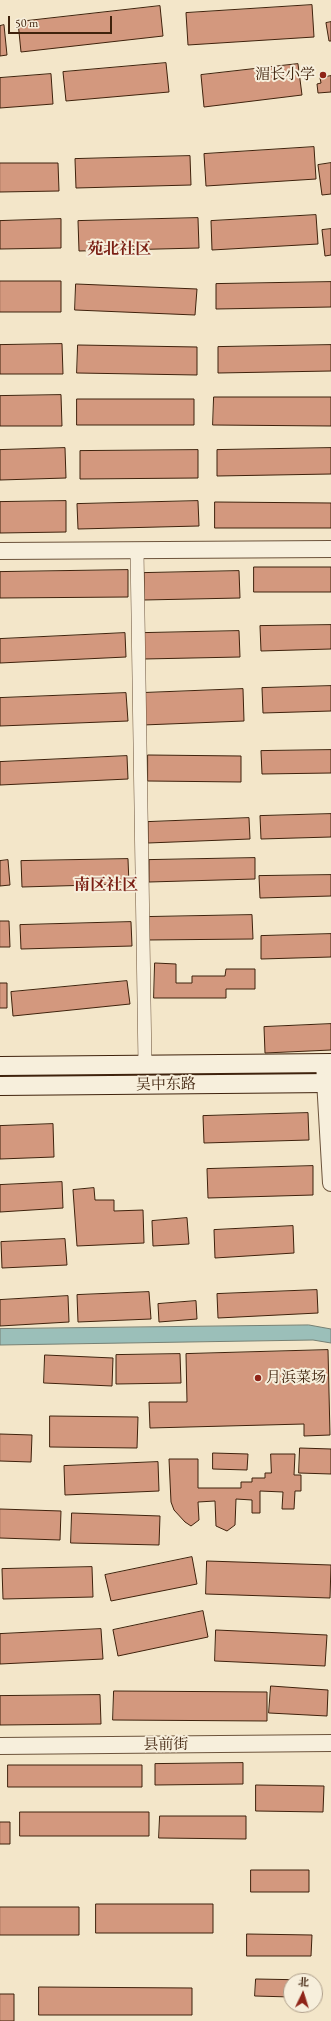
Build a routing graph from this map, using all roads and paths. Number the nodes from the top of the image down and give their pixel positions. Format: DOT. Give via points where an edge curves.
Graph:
graph roads {
  1 [pos="331,549"];
  2 [pos="137,550"];
  3 [pos="0,551"];
  4 [pos="327,1063"];
  5 [pos="145,1065"];
  6 [pos="0,1066"];
  7 [pos="327,1083"];
  8 [pos="0,1086"];
  9 [pos="331,1183"];
  10 [pos="331,1743"];
  11 [pos="0,1746"];
  1 -- 2 [label="street"];
  2 -- 3 [label="street"];
  2 -- 5 [label="street"];
  4 -- 5 [label="main road, 吴中东路"];
  4 -- 7 [label="street"];
  5 -- 6 [label="main road, 吴中东路"];
  7 -- 8 [label="main road, 吴中东路"];
  7 -- 9 [label="street"];
  10 -- 11 [label="street, 县前街"];
}
